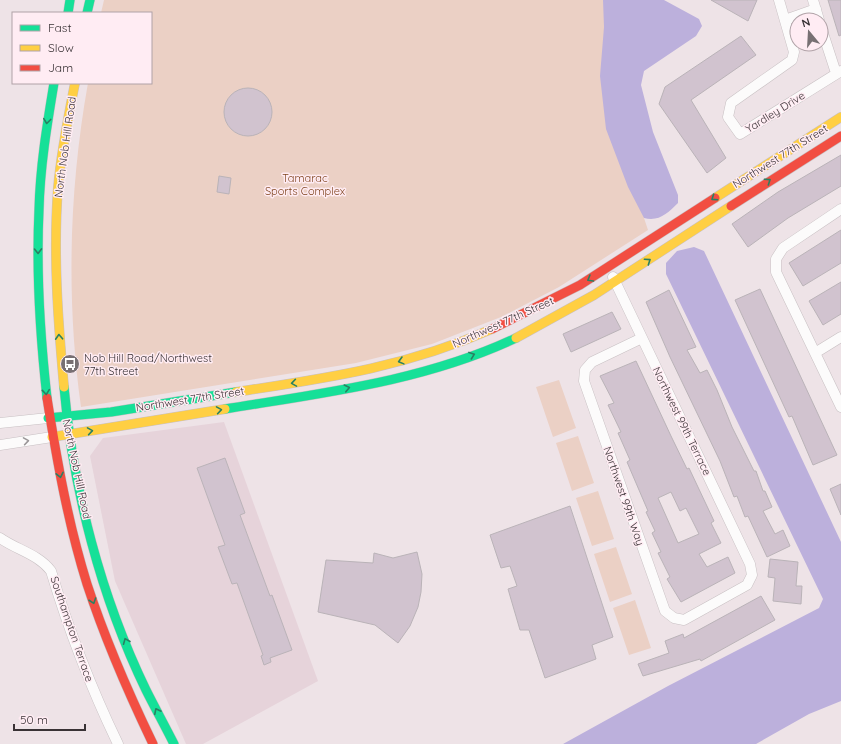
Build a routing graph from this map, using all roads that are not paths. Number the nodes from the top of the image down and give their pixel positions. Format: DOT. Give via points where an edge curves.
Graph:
graph roads {
  1 [pos="70,0"];
  2 [pos="90,0"];
  3 [pos="779,0"];
  4 [pos="814,5"];
  5 [pos="68,12"];
  6 [pos="87,12"];
  7 [pos="785,20"];
  8 [pos="829,48"];
  9 [pos="838,72"];
  10 [pos="54,84"];
  11 [pos="75,84"];
  12 [pos="841,117"];
  13 [pos="841,136"];
  14 [pos="841,209"];
  15 [pos="609,268"];
  16 [pos="616,283"];
  17 [pos="841,337"];
  18 [pos="642,338"];
  19 [pos="815,353"];
  20 [pos="841,408"];
  21 [pos="66,417"];
  22 [pos="48,418"];
  23 [pos="0,422"];
  24 [pos="68,435"];
  25 [pos="52,437"];
  26 [pos="0,445"];
  27 [pos="0,538"];
  28 [pos="674,618"];
  29 [pos="118,744"];
  30 [pos="153,744"];
  31 [pos="174,744"];
  1 -- 5 [label="street"];
  2 -- 6 [label="street"];
  3 -- 7 [label="street, Yardley Drive"];
  4 -- 7 [label="street"];
  7 -- 9 [label="street, Yardley Drive" via="794,52 792,60 731,103 728,117 740,134"];
  8 -- 9 [label="street, Yardley Drive"];
  10 -- 22 [label="street, North Nob Hill Road, one-way" via="41,177 38,239 39,311"];
  21 -- 11 [label="street, North Nob Hill Road, one-way" via="59,340 56,227 59,177"];
  12 -- 15 [label="street, Northwest 77th Street, one-way"];
  16 -- 13 [label="street, Northwest 77th Street, one-way" via="784,170"];
  14 -- 19 [label="street" via="783,248 776,259 776,272"];
  15 -- 16 [label="street, Northwest 99th Terrace"];
  15 -- 21 [label="street, Northwest 77th Street, one-way" via="540,307 467,341 386,366 188,400"];
  16 -- 18 [label="street, Northwest 99th Terrace"];
  24 -- 16 [label="street, Northwest 77th Street, one-way" via="331,392 431,369 507,342"];
  17 -- 19 [label="street"];
  18 -- 28 [label="street, Northwest 99th Way" via="592,362 585,370 584,381 665,611"];
  18 -- 28 [label="street, Northwest 99th Terrace" via="750,564 752,575 747,585 684,620"];
  19 -- 20 [label="street"];
  21 -- 22 [label="street, Northwest 77th Street"];
  21 -- 24 [label="street, North Nob Hill Road"];
  22 -- 23 [label="street, Northwest 77th Street"];
  22 -- 25 [label="street, North Nob Hill Road"];
  24 -- 25 [label="street, Northwest 77th Street"];
  31 -- 24 [label="street, North Nob Hill Road, one-way" via="141,677 112,601 90,530"];
  26 -- 25 [label="street, Northwest 77th Street, one-way"];
  25 -- 30 [label="street, North Nob Hill Road, one-way" via="87,583 126,685"];
  27 -- 29 [label="street, Southampton Terrace" via="38,558 51,571 76,647"];
}
